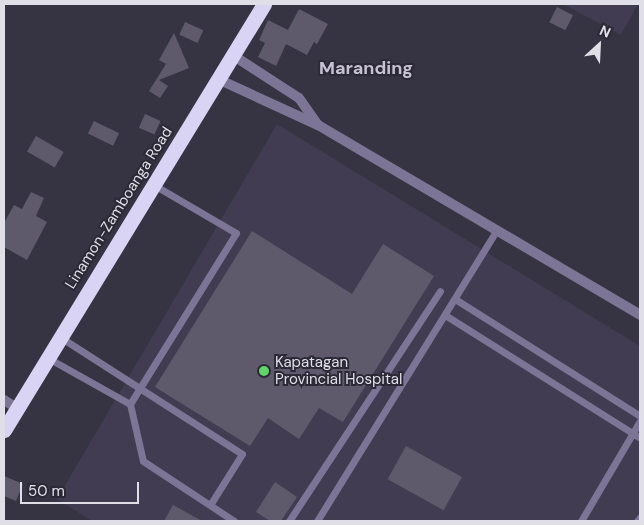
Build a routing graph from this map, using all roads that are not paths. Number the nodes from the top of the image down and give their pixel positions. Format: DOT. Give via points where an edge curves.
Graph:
graph roads {
  1 [pos="264,4"];
  2 [pos="234,56"];
  3 [pos="220,80"];
  4 [pos="318,125"];
  5 [pos="154,185"];
  6 [pos="498,230"];
  7 [pos="440,291"];
  8 [pos="455,299"];
  9 [pos="445,315"];
  10 [pos="640,315"];
  11 [pos="60,337"];
  12 [pos="48,358"];
  13 [pos="140,388"];
  14 [pos="4,400"];
  15 [pos="130,404"];
  16 [pos="17,408"];
  17 [pos="640,416"];
  18 [pos="640,421"];
  19 [pos="4,430"];
  20 [pos="633,433"];
  21 [pos="640,438"];
  22 [pos="210,505"];
  23 [pos="640,517"];
  24 [pos="234,521"];
  25 [pos="289,521"];
  26 [pos="317,521"];
  27 [pos="581,521"];
  28 [pos="637,521"];
  1 -- 2 [label="highway, Linamon-Zamboanga Road"];
  2 -- 3 [label="highway, Linamon-Zamboanga Road"];
  2 -- 4 [label="street" via="299,98"];
  3 -- 4 [label="street"];
  3 -- 5 [label="highway, Linamon-Zamboanga Road"];
  4 -- 6 [label="street"];
  5 -- 11 [label="highway, Linamon-Zamboanga Road"];
  5 -- 13 [label="lane" via="236,233"];
  6 -- 8 [label="lane"];
  6 -- 10 [label="street"];
  7 -- 25 [label="lane"];
  8 -- 9 [label="lane"];
  8 -- 17 [label="lane"];
  9 -- 20 [label="lane"];
  9 -- 26 [label="lane"];
  11 -- 12 [label="highway, Linamon-Zamboanga Road"];
  11 -- 13 [label="lane"];
  12 -- 15 [label="lane"];
  12 -- 16 [label="highway, Linamon-Zamboanga Road"];
  13 -- 15 [label="lane"];
  13 -- 22 [label="lane" via="242,454"];
  14 -- 16 [label="street"];
  15 -- 22 [label="lane" via="143,461"];
  16 -- 19 [label="highway, Linamon-Zamboanga Road"];
  18 -- 20 [label="lane"];
  20 -- 21 [label="lane"];
  20 -- 27 [label="lane"];
  22 -- 24 [label="lane"];
  23 -- 28 [label="lane"];
}
